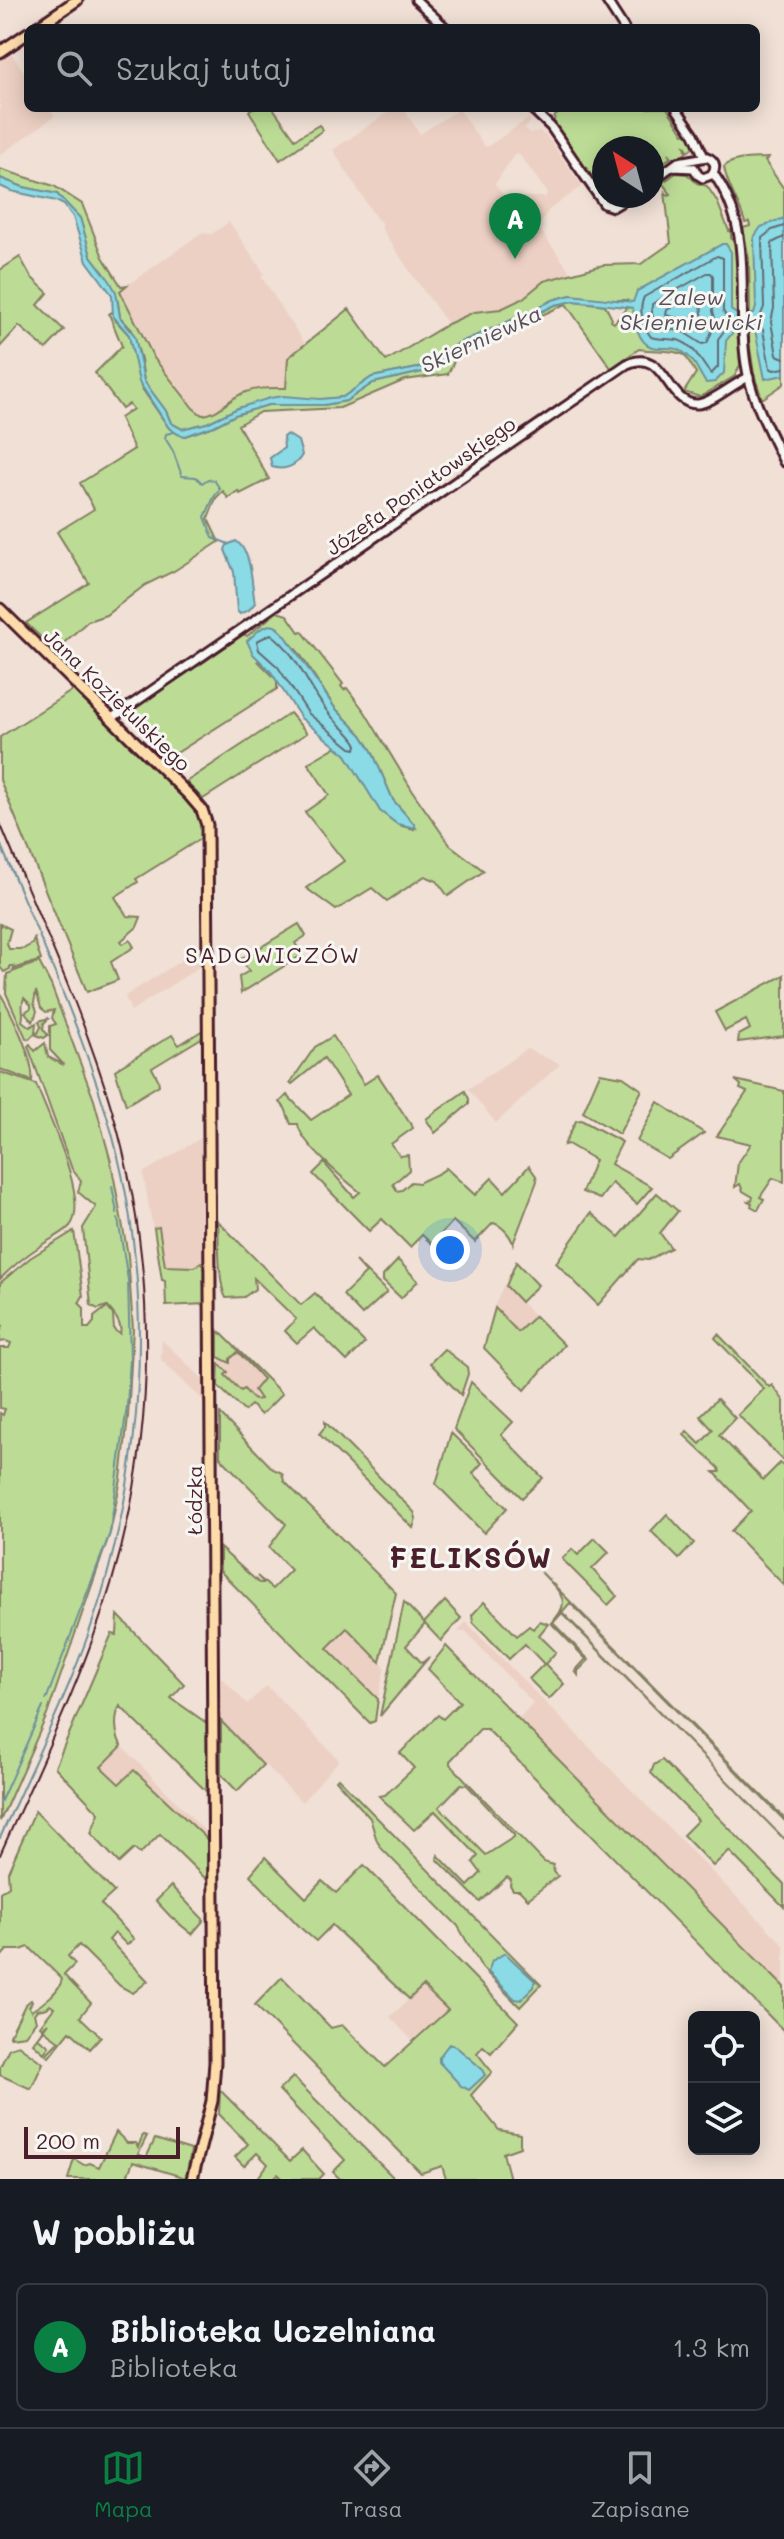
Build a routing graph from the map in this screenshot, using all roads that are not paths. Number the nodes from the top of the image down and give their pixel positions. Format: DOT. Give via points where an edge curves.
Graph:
graph roads {
  1 [pos="77,0"];
  2 [pos="416,0"];
  3 [pos="606,0"];
  4 [pos="42,24"];
  5 [pos="442,24"];
  6 [pos="621,24"];
  7 [pos="24,36"];
  8 [pos="0,52"];
  9 [pos="535,112"];
  10 [pos="679,112"];
  11 [pos="698,162"];
  12 [pos="664,173"];
  13 [pos="711,175"];
  14 [pos="592,187"];
  15 [pos="749,377"];
  16 [pos="784,462"];
  17 [pos="0,609"];
  18 [pos="112,718"];
  19 [pos="206,819"];
  20 [pos="192,2179"];
  1 -- 4 [label="main road"];
  2 -- 5 [label="street"];
  3 -- 6 [label="street"];
  7 -- 8 [label="main road"];
  9 -- 14 [label="street"];
  10 -- 11 [label="street" via="694,134"];
  11 -- 12 [label="street"];
  11 -- 13 [label="street" via="700,177"];
  11 -- 13 [label="street" via="714,162"];
  13 -- 15 [label="street" via="731,205 741,244"];
  15 -- 16 [label="street"];
  15 -- 18 [label="street, Józefa Poniatowskiego" via="704,402 691,403 650,363 627,364"];
  17 -- 18 [label="main road, Jana Kozietulskiego"];
  18 -- 19 [label="main road, Jana Kozietulskiego" via="194,800"];
  19 -- 20 [label="main road, Łódzka" via="215,2062 212,2101"];
}
